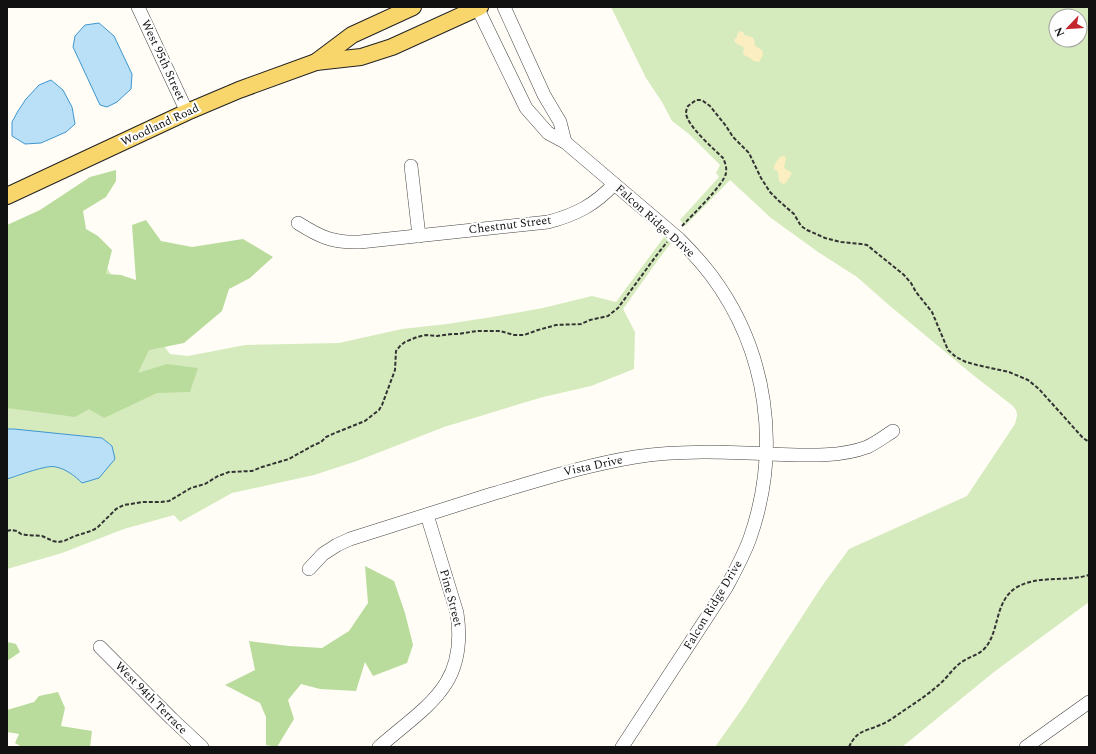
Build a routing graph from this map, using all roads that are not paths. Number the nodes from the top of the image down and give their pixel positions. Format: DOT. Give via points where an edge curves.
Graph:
graph roads {
  1 [pos="138,7"];
  2 [pos="413,7"];
  3 [pos="479,7"];
  4 [pos="504,7"];
  5 [pos="316,62"];
  6 [pos="188,112"];
  7 [pos="565,142"];
  8 [pos="411,166"];
  9 [pos="614,184"];
  10 [pos="7,196"];
  11 [pos="298,223"];
  12 [pos="420,236"];
  13 [pos="893,431"];
  14 [pos="766,454"];
  15 [pos="427,515"];
  16 [pos="309,569"];
  17 [pos="100,648"];
  18 [pos="1089,702"];
  19 [pos="202,747"];
  20 [pos="379,747"];
  21 [pos="622,747"];
  22 [pos="1026,747"];
  1 -- 6 [label="street, West 95th Street"];
  2 -- 5 [label="main road, Woodland Road" via="352,35"];
  3 -- 5 [label="main road, Woodland Road" via="392,47 362,57"];
  3 -- 7 [label="street, Falcon Ridge Drive" via="526,108 548,133"];
  4 -- 7 [label="street" via="544,95 560,122"];
  5 -- 6 [label="main road, Woodland Road"];
  6 -- 10 [label="main road, Woodland Road"];
  7 -- 9 [label="street, Falcon Ridge Drive"];
  8 -- 12 [label="street"];
  9 -- 12 [label="street, Chestnut Street" via="596,201 565,218"];
  9 -- 14 [label="street, Falcon Ridge Drive" via="696,256 727,299 741,325 759,376 764,405"];
  11 -- 12 [label="street, Chestnut Street" via="318,235 346,243"];
  13 -- 14 [label="street, Vista Drive" via="868,446 853,451 810,455"];
  14 -- 15 [label="street, Vista Drive" via="674,453 599,463"];
  14 -- 21 [label="street, Falcon Ridge Drive" via="757,516 740,562 726,588"];
  15 -- 16 [label="street, Vista Drive" via="350,539 323,554"];
  15 -- 20 [label="street, Pine Street" via="457,613 460,629 456,662 450,678 430,704"];
  17 -- 19 [label="street, West 94th Terrace"];
  18 -- 22 [label="street"];
}
